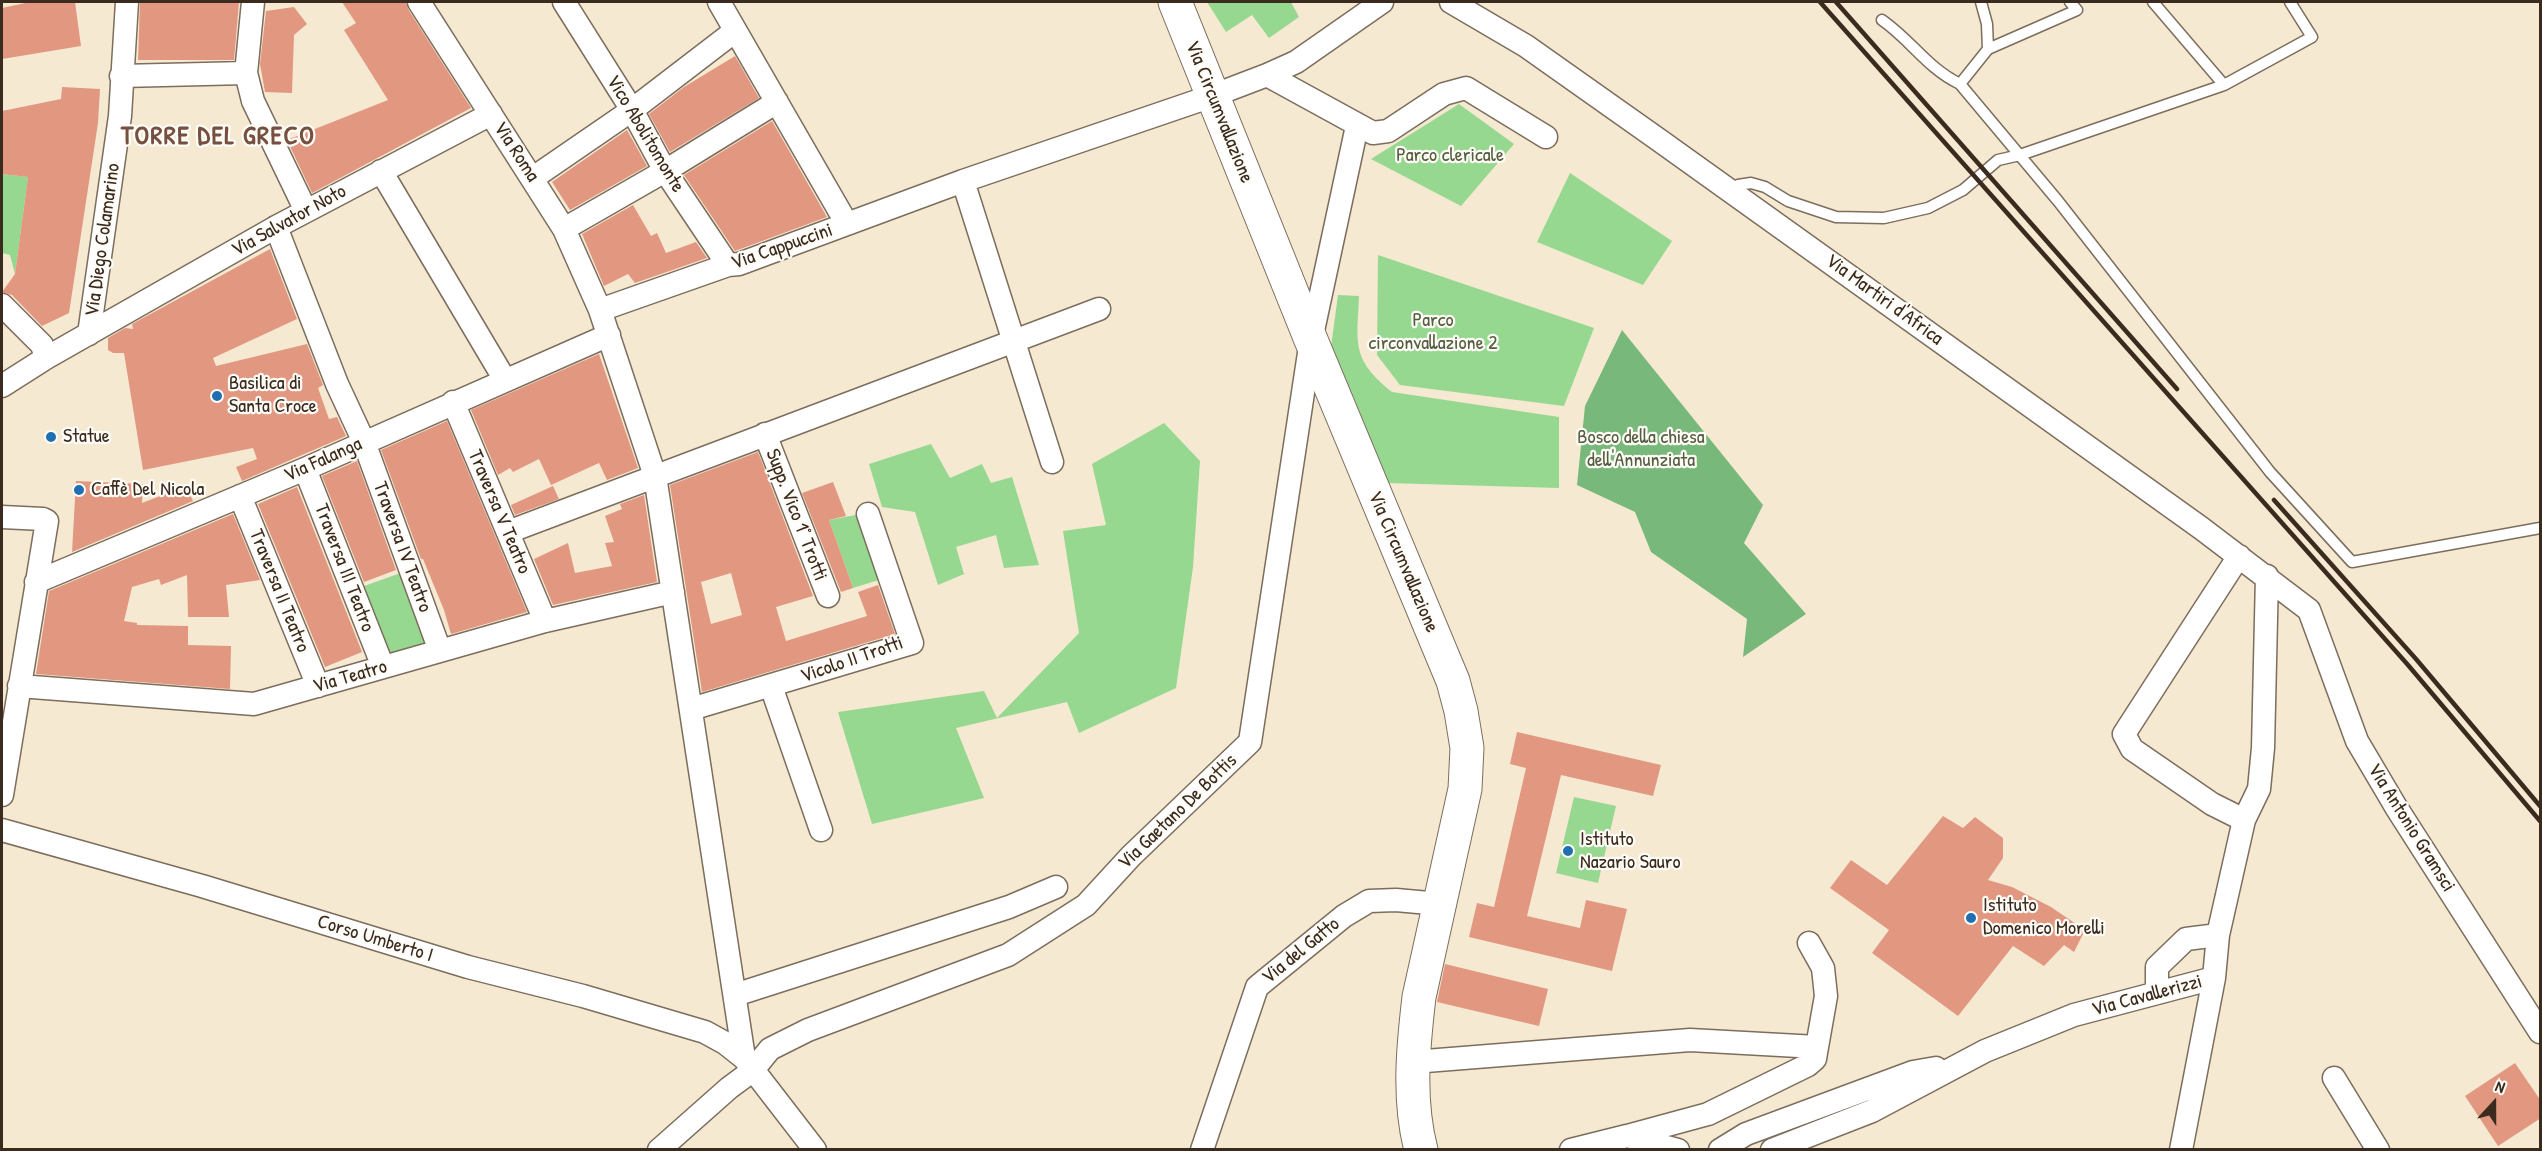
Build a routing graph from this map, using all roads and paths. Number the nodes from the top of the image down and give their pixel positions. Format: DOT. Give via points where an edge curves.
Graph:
graph roads {
  1 [pos="127,2"];
  2 [pos="253,2"];
  3 [pos="419,2"];
  4 [pos="564,2"];
  5 [pos="719,2"];
  6 [pos="1175,2"];
  7 [pos="1382,2"];
  8 [pos="1451,2"];
  9 [pos="1981,2"];
  10 [pos="2070,2"];
  11 [pos="2153,2"];
  12 [pos="2290,2"];
  13 [pos="1882,20"];
  14 [pos="735,31"];
  15 [pos="1988,49"];
  16 [pos="246,73"];
  17 [pos="1267,75"];
  18 [pos="122,76"];
  19 [pos="1960,84"];
  20 [pos="2224,85"];
  21 [pos="1212,96"];
  22 [pos="777,102"];
  23 [pos="632,110"];
  24 [pos="491,114"];
  25 [pos="1357,126"];
  26 [pos="1546,137"];
  27 [pos="2020,155"];
  28 [pos="381,171"];
  29 [pos="665,171"];
  30 [pos="532,178"];
  31 [pos="963,181"];
  32 [pos="1732,192"];
  33 [pos="306,211"];
  34 [pos="847,224"];
  35 [pos="276,227"];
  36 [pos="564,229"];
  37 [pos="729,265"];
  38 [pos="2,305"];
  39 [pos="1099,309"];
  40 [pos="600,310"];
  41 [pos="89,334"];
  42 [pos="609,335"];
  43 [pos="1311,340"];
  44 [pos="1013,341"];
  45 [pos="46,358"];
  46 [pos="505,380"];
  47 [pos="2,386"];
  48 [pos="453,402"];
  49 [pos="765,434"];
  50 [pos="364,442"];
  51 [pos="1052,462"];
  52 [pos="305,469"];
  53 [pos="655,476"];
  54 [pos="240,496"];
  55 [pos="868,514"];
  56 [pos="2,517"];
  57 [pos="2541,528"];
  58 [pos="508,532"];
  59 [pos="2239,556"];
  60 [pos="2267,576"];
  61 [pos="36,582"];
  62 [pos="673,592"];
  63 [pos="828,597"];
  64 [pos="2309,610"];
  65 [pos="545,621"];
  66 [pos="440,651"];
  67 [pos="383,667"];
  68 [pos="14,680"];
  69 [pos="318,686"];
  70 [pos="771,686"];
  71 [pos="691,709"];
  72 [pos="2,795"];
  73 [pos="2244,820"];
  74 [pos="2,830"];
  75 [pos="821,830"];
  76 [pos="1056,887"];
  77 [pos="1440,904"];
  78 [pos="2218,935"];
  79 [pos="1809,943"];
  80 [pos="2214,978"];
  81 [pos="2157,993"];
  82 [pos="735,995"];
  83 [pos="705,1032"];
  84 [pos="2541,1032"];
  85 [pos="1817,1047"];
  86 [pos="1413,1062"];
  87 [pos="748,1064"];
  88 [pos="1952,1068"];
  89 [pos="2334,1078"];
  90 [pos="1628,1136"];
  91 [pos="659,1149"];
  92 [pos="815,1149"];
  93 [pos="1202,1149"];
  94 [pos="1421,1149"];
  95 [pos="1571,1149"];
  96 [pos="1678,1149"];
  97 [pos="1720,1149"];
  98 [pos="1772,1149"];
  99 [pos="2181,1149"];
  100 [pos="2378,1149"];
  1 -- 18 [label="street, Via Diego Colamarino"];
  2 -- 16 [label="street"];
  3 -- 24 [label="street, Via Roma"];
  4 -- 23 [label="street, Vico Abolitomonte"];
  5 -- 14 [label="street"];
  6 -- 21 [label="main road, Via Circumvallazione"];
  7 -- 17 [label="street, Via Cappuccini" via="1296,62"];
  8 -- 32 [label="street, Via Martiri d'Africa" via="1526,46"];
  9 -- 15 [label="lane" via="1988,24"];
  10 -- 15 [label="lane" via="2077,10"];
  11 -- 20 [label="lane"];
  12 -- 20 [label="lane" via="2312,37"];
  13 -- 19 [label="lane" via="1940,74"];
  14 -- 22 [label="street"];
  14 -- 23 [label="street"];
  15 -- 19 [label="lane"];
  16 -- 18 [label="street"];
  16 -- 33 [label="street" via="253,101"];
  17 -- 21 [label="street, Via Cappuccini"];
  17 -- 25 [label="street"];
  18 -- 41 [label="street, Via Diego Colamarino" via="120,116"];
  19 -- 27 [label="lane"];
  20 -- 27 [label="lane"];
  21 -- 31 [label="street, Via Cappuccini"];
  21 -- 43 [label="main road, Via Circumvallazione"];
  22 -- 29 [label="street"];
  22 -- 34 [label="street"];
  23 -- 29 [label="street, Vico Abolitomonte"];
  23 -- 30 [label="street"];
  24 -- 28 [label="street, Via Salvator Noto"];
  24 -- 30 [label="street, Via Roma"];
  25 -- 26 [label="street" via="1372,133 1388,130 1444,94 1466,88"];
  25 -- 43 [label="street, Via Gaetano De Bottis"];
  27 -- 32 [label="lane" via="1998,160 1963,189 1928,208 1884,218 1836,217 1751,183 1738,185"];
  27 -- 57 [label="lane" via="2270,472 2352,562"];
  28 -- 33 [label="street, Via Salvator Noto"];
  28 -- 46 [label="street"];
  29 -- 36 [label="street"];
  29 -- 37 [label="street, Vico Abolitomonte"];
  30 -- 36 [label="street, Via Roma"];
  31 -- 34 [label="street, Via Cappuccini"];
  31 -- 44 [label="street"];
  32 -- 59 [label="street, Via Martiri d'Africa"];
  33 -- 35 [label="street, Via Salvator Noto"];
  34 -- 37 [label="street, Via Cappuccini"];
  35 -- 41 [label="street, Via Salvator Noto"];
  35 -- 50 [label="street, Traversa IV Teatro" via="337,384"];
  36 -- 40 [label="street, Via Roma"];
  37 -- 40 [label="street, Via Cappuccini"];
  38 -- 45 [label="street" via="42,345"];
  39 -- 44 [label="street"];
  40 -- 42 [label="street, Via Roma"];
  41 -- 45 [label="street, Via Salvator Noto"];
  42 -- 46 [label="street, Via Falanga"];
  42 -- 53 [label="street, Via Roma"];
  43 -- 77 [label="main road, Via Circumvallazione" via="1461,711 1467,748 1465,789"];
  43 -- 87 [label="street, Via Gaetano De Bottis" via="1250,742 1131,856 1086,905 1008,956 808,1030"];
  44 -- 49 [label="street"];
  44 -- 51 [label="street"];
  45 -- 47 [label="street, Via Salvator Noto"];
  46 -- 48 [label="street, Via Falanga"];
  48 -- 50 [label="street, Via Falanga"];
  48 -- 58 [label="street, Traversa V Teatro"];
  49 -- 53 [label="street"];
  49 -- 63 [label="street, Supp. Vico 1° Trotti"];
  50 -- 52 [label="street, Via Falanga"];
  50 -- 66 [label="street, Traversa IV Teatro"];
  52 -- 54 [label="street, Via Falanga"];
  52 -- 67 [label="street, Traversa III Teatro"];
  53 -- 58 [label="street"];
  53 -- 62 [label="street, Via Roma"];
  54 -- 61 [label="street, Via Falanga"];
  54 -- 69 [label="street, Traversa II Teatro"];
  55 -- 70 [label="street, Vicolo II Trotti" via="912,643"];
  56 -- 61 [label="street" via="45,519"];
  58 -- 65 [label="street, Traversa V Teatro"];
  59 -- 60 [label="street, Via Martiri d'Africa"];
  59 -- 73 [label="street" via="2124,734 2132,749 2212,804"];
  60 -- 64 [label="street, Via Martiri d'Africa"];
  60 -- 73 [label="street, Via Cavallerizzi" via="2262,759 2259,789"];
  61 -- 68 [label="street"];
  62 -- 65 [label="street, Via Teatro"];
  62 -- 71 [label="street, Via Roma"];
  64 -- 84 [label="street, Via Antonio Gramsci" via="2357,741"];
  65 -- 66 [label="street, Via Teatro"];
  66 -- 67 [label="street, Via Teatro"];
  67 -- 69 [label="street, Via Teatro"];
  68 -- 69 [label="street, Via Teatro" via="254,704"];
  68 -- 72 [label="street"];
  70 -- 71 [label="street, Vicolo II Trotti"];
  70 -- 75 [label="street"];
  71 -- 82 [label="street, Via Roma"];
  73 -- 78 [label="street, Via Cavallerizzi"];
  74 -- 83 [label="street, Corso Umberto I"];
  76 -- 82 [label="street" via="1009,907"];
  77 -- 86 [label="main road, Via Circumvallazione" via="1419,997"];
  77 -- 93 [label="street, Via del Gatto" via="1369,901 1344,915 1257,987"];
  78 -- 80 [label="street, Via Cavallerizzi"];
  78 -- 81 [label="street" via="2186,939 2157,967"];
  79 -- 85 [label="street" via="1823,968 1826,996"];
  80 -- 81 [label="street, Via Cavallerizzi"];
  80 -- 99 [label="street"];
  81 -- 88 [label="street, Via Cavallerizzi" via="2074,1015"];
  82 -- 83 [label="street" via="729,1009"];
  82 -- 87 [label="street, Via Roma"];
  83 -- 87 [label="street, Corso Umberto I" via="725,1043"];
  85 -- 86 [label="street" via="1690,1040"];
  85 -- 90 [label="street" via="1815,1059 1808,1065 1708,1114"];
  86 -- 94 [label="main road, Via Circumvallazione" via="1412,1087"];
  87 -- 91 [label="street, Via Gaetano De Bottis" via="729,1088"];
  87 -- 92 [label="street, Corso Umberto I"];
  88 -- 97 [label="street" via="1913,1072 1746,1134"];
  88 -- 98 [label="street, Via Cavallerizzi" via="1872,1111"];
  89 -- 100 [label="street"];
  90 -- 95 [label="street"];
  90 -- 96 [label="street"];
}
